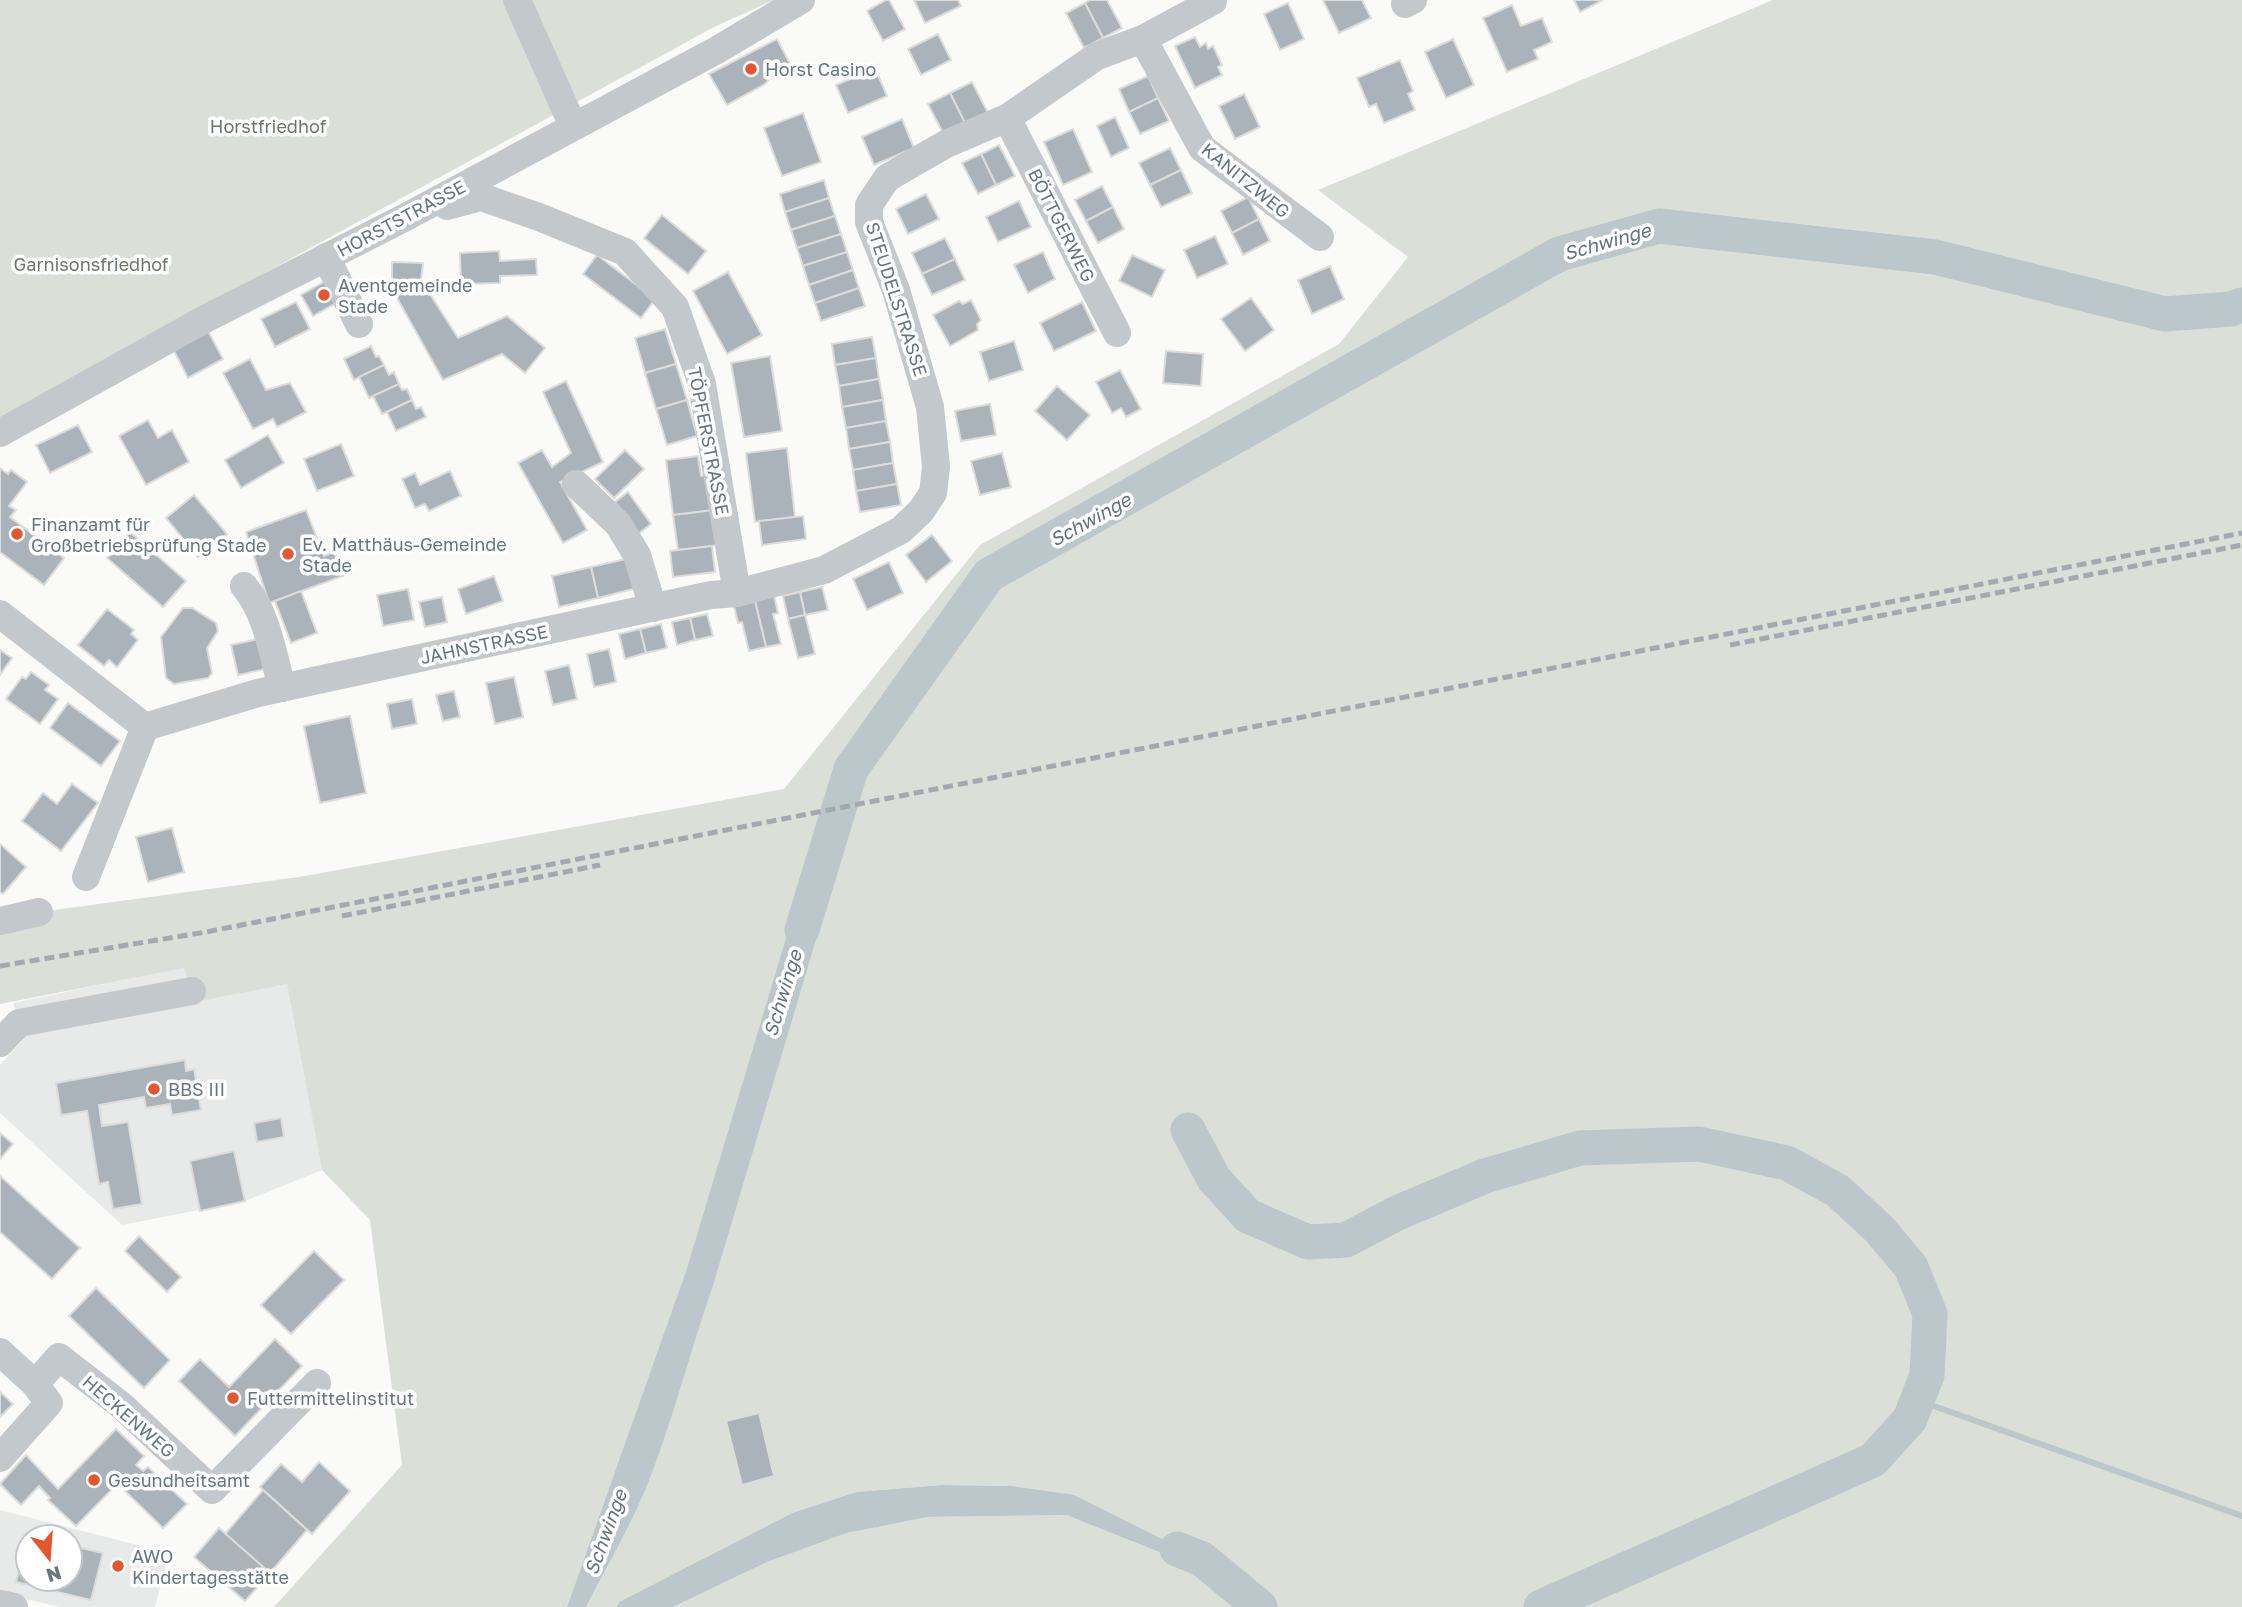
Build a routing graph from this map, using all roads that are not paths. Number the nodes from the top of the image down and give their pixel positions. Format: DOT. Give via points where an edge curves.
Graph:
graph roads {
  1 [pos="517,0"];
  2 [pos="801,0"];
  3 [pos="1213,1"];
  4 [pos="1143,39"];
  5 [pos="1007,118"];
  6 [pos="573,126"];
  7 [pos="404,218"];
  8 [pos="1320,237"];
  9 [pos="326,257"];
  10 [pos="359,324"];
  11 [pos="1117,332"];
  12 [pos="0,433"];
  13 [pos="576,484"];
  14 [pos="824,570"];
  15 [pos="244,586"];
  16 [pos="737,593"];
  17 [pos="653,608"];
  18 [pos="0,614"];
  19 [pos="282,688"];
  20 [pos="145,727"];
  21 [pos="86,877"];
  22 [pos="39,912"];
  23 [pos="0,921"];
  24 [pos="192,991"];
  25 [pos="0,1043"];
  26 [pos="0,1352"];
  27 [pos="317,1383"];
  28 [pos="35,1384"];
  29 [pos="0,1458"];
  30 [pos="0,1604"];
  31 [pos="14,1607"];
  1 -- 6 [label="street"];
  2 -- 6 [label="street, HORSTSTRASSE"];
  3 -- 4 [label="street, STEUDELSTRASSE"];
  4 -- 5 [label="street, STEUDELSTRASSE" via="1097,56"];
  4 -- 8 [label="street, KANITZWEG" via="1202,148"];
  5 -- 11 [label="street, BÖTTGERWEG"];
  5 -- 14 [label="street, STEUDELSTRASSE" via="946,144 887,178 869,205 869,222 896,290 930,407 936,467 933,493 901,530"];
  6 -- 7 [label="street, HORSTSTRASSE"];
  7 -- 9 [label="street, HORSTSTRASSE"];
  7 -- 16 [label="street, TÖPFERSTRASSE" via="481,197 625,252 675,307 702,384"];
  9 -- 10 [label="street"];
  9 -- 12 [label="street, HORSTSTRASSE"];
  13 -- 17 [label="street" via="618,524 637,555"];
  14 -- 16 [label="street, JAHNSTRASSE"];
  15 -- 19 [label="street" via="264,624"];
  16 -- 17 [label="street, JAHNSTRASSE"];
  17 -- 19 [label="street, JAHNSTRASSE"];
  18 -- 20 [label="street"];
  19 -- 20 [label="street, JAHNSTRASSE"];
  20 -- 21 [label="street"];
  22 -- 23 [label="street"];
  24 -- 25 [label="street" via="19,1023"];
  26 -- 28 [label="street"];
  27 -- 28 [label="street, HECKENWEG" via="212,1490 122,1406 59,1357"];
  28 -- 29 [label="street" via="49,1404"];
  30 -- 31 [label="street"];
}
